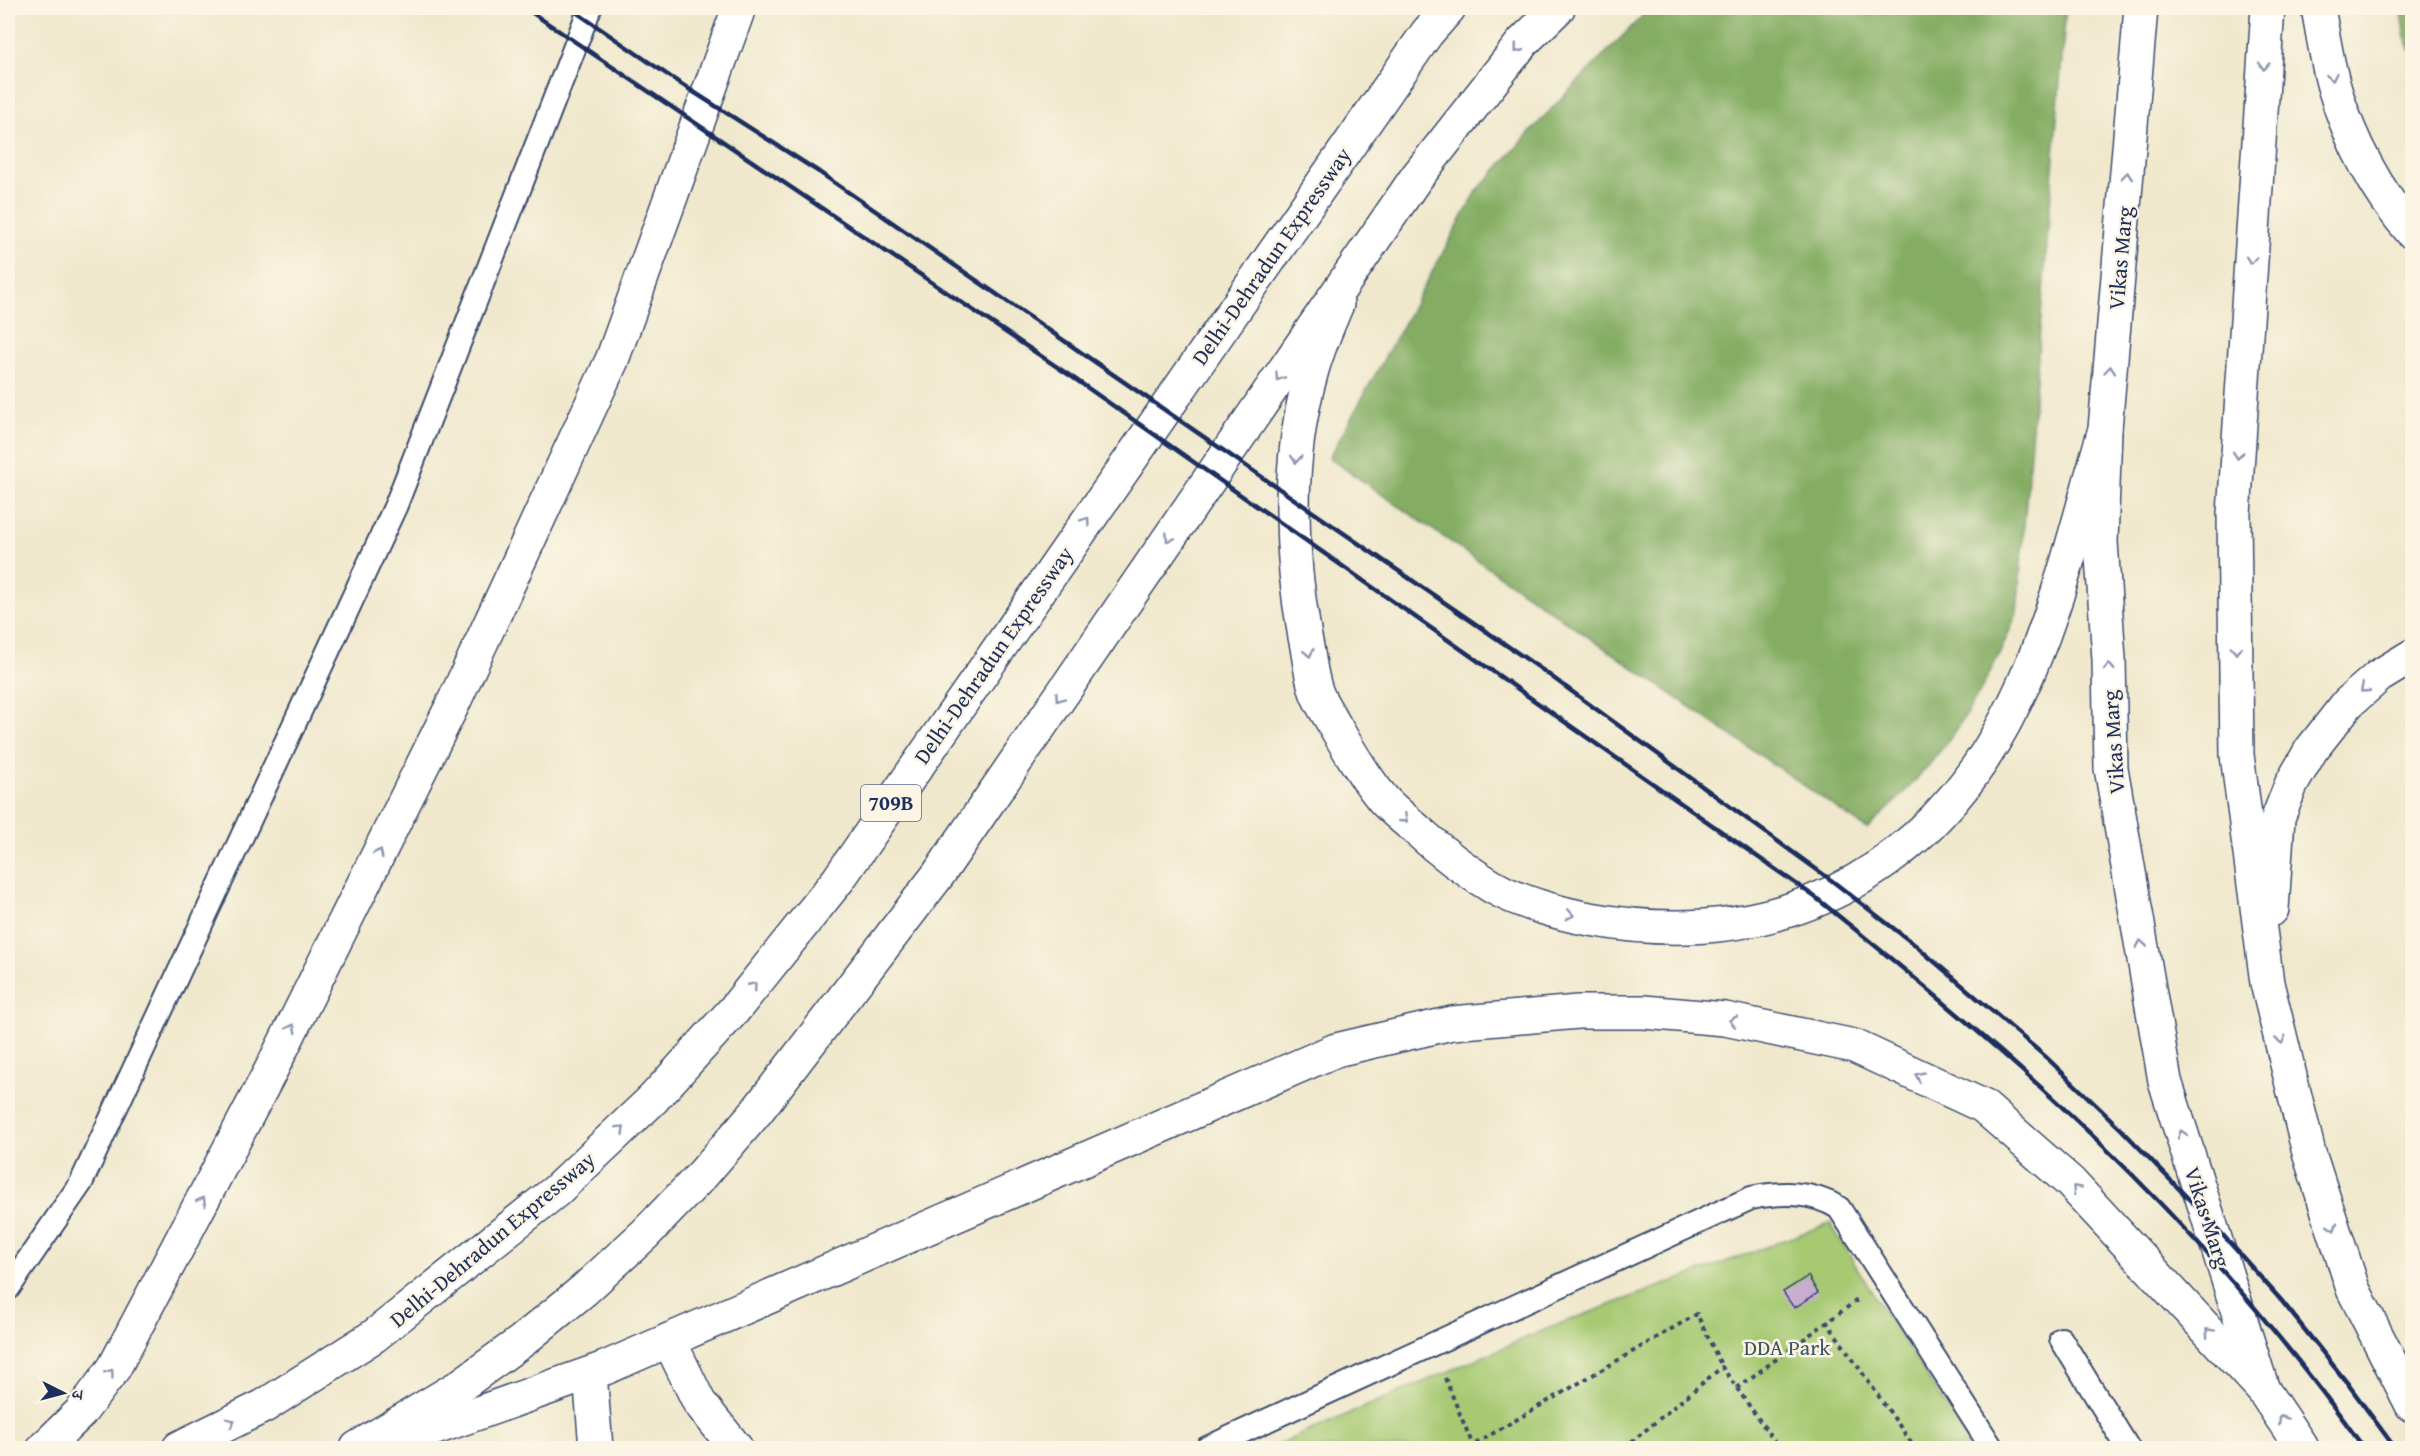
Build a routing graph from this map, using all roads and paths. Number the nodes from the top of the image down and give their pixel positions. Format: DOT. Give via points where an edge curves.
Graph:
graph roads {
  1 [pos="590,8"];
  2 [pos="739,8"];
  3 [pos="1449,8"];
  4 [pos="1558,8"];
  5 [pos="2141,8"];
  6 [pos="2268,8"];
  7 [pos="2318,8"];
  8 [pos="1416,177"];
  9 [pos="2412,232"];
  10 [pos="2105,429"];
  11 [pos="2412,656"];
  12 [pos="2267,983"];
  13 [pos="8,1289"];
  14 [pos="1862,1297"];
  15 [pos="1826,1321"];
  16 [pos="2061,1339"];
  17 [pos="669,1340"];
  18 [pos="1722,1367"];
  19 [pos="590,1374"];
  20 [pos="1445,1378"];
  21 [pos="1737,1388"];
  22 [pos="2263,1390"];
  23 [pos="2412,1405"];
  24 [pos="730,1441"];
  25 [pos="1472,1448"];
  26 [pos="44,1449"];
  27 [pos="179,1449"];
  28 [pos="357,1449"];
  29 [pos="379,1449"];
  30 [pos="596,1449"];
  31 [pos="757,1449"];
  32 [pos="1207,1449"];
  33 [pos="1624,1449"];
  34 [pos="1779,1449"];
  35 [pos="1915,1449"];
  36 [pos="1992,1449"];
  37 [pos="2128,1449"];
  38 [pos="2301,1449"];
  1 -- 13 [label="lane" via="396,505 81,1183"];
  26 -- 2 [label="main road, one-way" via="80,1413 114,1368 270,1072 452,706 612,360"];
  27 -- 3 [label="main road, Delhi-Dehradun Expressway / 709B, one-way" via="264,1406 374,1336 453,1275 564,1184 653,1099 734,1010 838,880 1427,33"];
  4 -- 8 [label="main road, one-way" via="1523,42"];
  10 -- 5 [label="main road, Vikas Marg, one-way"];
  6 -- 12 [label="main road, one-way" via="2234,514 2237,754"];
  7 -- 9 [label="main road, one-way" via="2335,89 2361,155"];
  8 -- 10 [label="main road, one-way" via="1336,305 1312,370 1299,432 1293,511 1295,565 1316,691 1352,757 1384,801 1437,847 1495,889 1562,914 1621,925 1691,927 1750,922 1802,908 1869,873 1914,841 1955,797 1989,750 2029,675"];
  8 -- 28 [label="main road, one-way" via="938,875 757,1112 645,1234 584,1290 457,1388"];
  22 -- 10 [label="main road, Vikas Marg, one-way" via="2164,1081 2111,768 2101,542"];
  11 -- 12 [label="main road, one-way" via="2379,676 2348,703 2311,750 2291,785 2278,818"];
  12 -- 23 [label="main road, one-way" via="2309,1153 2353,1289"];
  14 -- 15 [label="path"];
  15 -- 21 [label="path"];
  15 -- 35 [label="path"];
  16 -- 37 [label="lane"];
  17 -- 19 [label="main road"];
  22 -- 17 [label="main road, one-way" via="2070,1182 1983,1106 1854,1046 1725,1019 1644,1011 1578,1012 1452,1023 1336,1050"];
  17 -- 24 [label="main road" via="699,1402"];
  18 -- 21 [label="path"];
  18 -- 25 [label="path" via="1697,1314"];
  18 -- 33 [label="path"];
  19 -- 29 [label="main road"];
  19 -- 30 [label="main road"];
  20 -- 25 [label="path"];
  21 -- 34 [label="path"];
  38 -- 22 [label="main road, Vikas Marg, one-way"];
  24 -- 31 [label="lane"];
  32 -- 36 [label="lane" via="1750,1198 1777,1193 1825,1199 1839,1208"];
}
